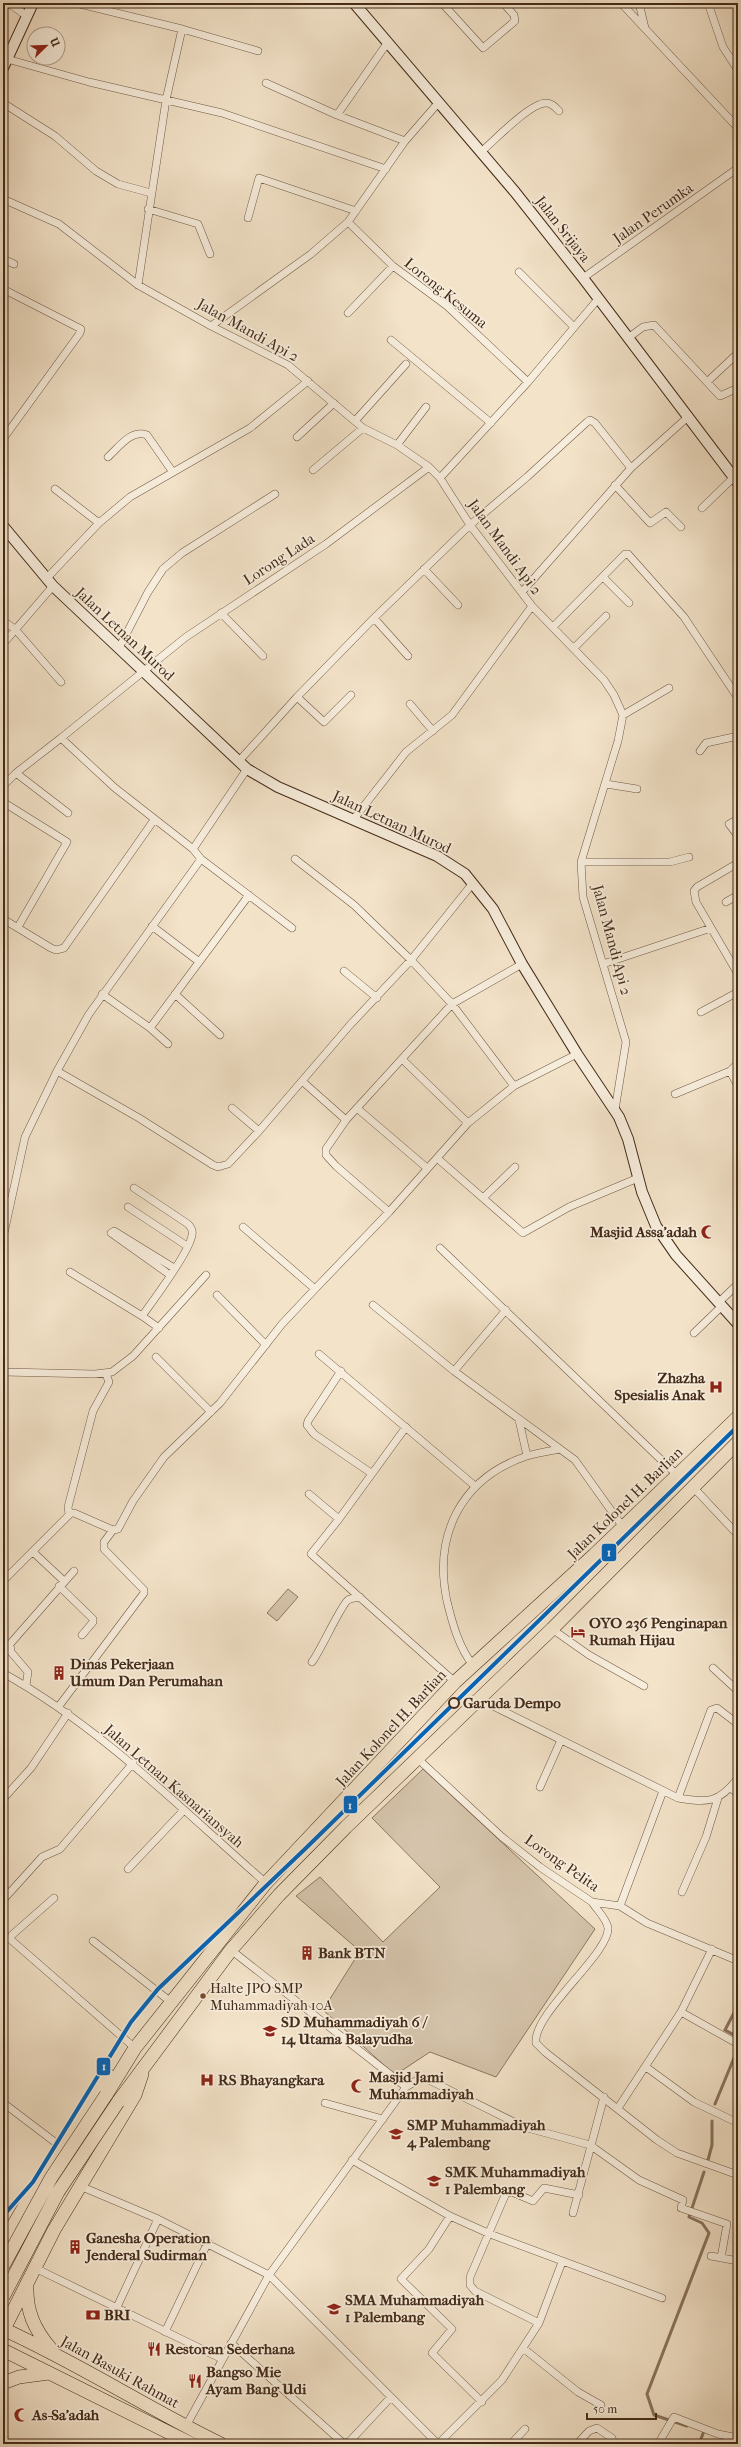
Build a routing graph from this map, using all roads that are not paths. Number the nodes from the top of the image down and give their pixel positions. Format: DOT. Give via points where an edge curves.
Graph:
graph roads {
  1 [pos="8,3"];
  2 [pos="33,3"];
  3 [pos="76,3"];
  4 [pos="354,3"];
  5 [pos="442,3"];
  6 [pos="503,3"];
  7 [pos="621,3"];
  8 [pos="639,3"];
  9 [pos="708,3"];
  10 [pos="27,16"];
  11 [pos="182,29"];
  12 [pos="645,29"];
  13 [pos="388,42"];
  14 [pos="258,51"];
  15 [pos="5,64"];
  16 [pos="738,70"];
  17 [pos="266,83"];
  18 [pos="166,100"];
  19 [pos="439,102"];
  20 [pos="3,103"];
  21 [pos="559,111"];
  22 [pos="337,115"];
  23 [pos="738,128"];
  24 [pos="405,141"];
  25 [pos="482,151"];
  26 [pos="738,168"];
  27 [pos="386,169"];
  28 [pos="151,193"];
  29 [pos="3,199"];
  30 [pos="148,209"];
  31 [pos="356,211"];
  32 [pos="248,218"];
  33 [pos="348,222"];
  34 [pos="210,254"];
  35 [pos="3,259"];
  36 [pos="14,264"];
  37 [pos="392,266"];
  38 [pos="519,272"];
  39 [pos="583,278"];
  40 [pos="138,285"];
  41 [pos="3,289"];
  42 [pos="598,299"];
  43 [pos="348,313"];
  44 [pos="211,326"];
  45 [pos="574,327"];
  46 [pos="628,338"];
  47 [pos="391,340"];
  48 [pos="738,353"];
  49 [pos="406,364"];
  50 [pos="308,381"];
  51 [pos="528,382"];
  52 [pos="707,382"];
  53 [pos="738,388"];
  54 [pos="334,403"];
  55 [pos="426,407"];
  56 [pos="689,416"];
  57 [pos="355,420"];
  58 [pos="491,423"];
  59 [pos="363,428"];
  60 [pos="297,437"];
  61 [pos="3,439"];
  62 [pos="397,445"];
  63 [pos="108,457"];
  64 [pos="429,467"];
  65 [pos="631,468"];
  66 [pos="312,470"];
  67 [pos="172,471"];
  68 [pos="440,478"];
  69 [pos="736,480"];
  70 [pos="615,485"];
  71 [pos="55,489"];
  72 [pos="275,494"];
  73 [pos="702,508"];
  74 [pos="100,523"];
  75 [pos="470,525"];
  76 [pos="3,526"];
  77 [pos="681,527"];
  78 [pos="424,569"];
  79 [pos="603,577"];
  80 [pos="49,582"];
  81 [pos="522,592"];
  82 [pos="629,603"];
  83 [pos="458,605"];
  84 [pos="532,606"];
  85 [pos="221,613"];
  86 [pos="606,616"];
  87 [pos="374,618"];
  88 [pos="3,620"];
  89 [pos="553,627"];
  90 [pos="15,629"];
  91 [pos="3,644"];
  92 [pos="119,648"];
  93 [pos="574,648"];
  94 [pos="263,656"];
  95 [pos="408,656"];
  96 [pos="143,672"];
  97 [pos="61,682"];
  98 [pos="669,688"];
  99 [pos="351,696"];
  100 [pos="297,697"];
  101 [pos="738,698"];
  102 [pos="410,704"];
  103 [pos="623,715"];
  104 [pos="433,731"];
  105 [pos="738,736"];
  106 [pos="61,738"];
  107 [pos="700,751"];
  108 [pos="239,761"];
  109 [pos="247,769"];
  110 [pos="16,773"];
  111 [pos="606,784"];
  112 [pos="3,786"];
  113 [pos="637,789"];
  114 [pos="3,802"];
  115 [pos="68,812"];
  116 [pos="738,819"];
  117 [pos="154,820"];
  118 [pos="353,820"];
  119 [pos="738,836"];
  120 [pos="193,849"];
  121 [pos="689,858"];
  122 [pos="200,859"];
  123 [pos="295,859"];
  124 [pos="581,862"];
  125 [pos="738,864"];
  126 [pos="473,883"];
  127 [pos="249,895"];
  128 [pos="738,895"];
  129 [pos="726,902"];
  130 [pos="3,919"];
  131 [pos="152,926"];
  132 [pos="18,927"];
  133 [pos="292,928"];
  134 [pos="711,928"];
  135 [pos="411,960"];
  136 [pos="198,962"];
  137 [pos="522,964"];
  138 [pos="603,964"];
  139 [pos="344,971"];
  140 [pos="738,974"];
  141 [pos="738,992"];
  142 [pos="102,994"];
  143 [pos="175,994"];
  144 [pos="377,998"];
  145 [pos="452,1004"];
  146 [pos="701,1012"];
  147 [pos="150,1028"];
  148 [pos="220,1035"];
  149 [pos="168,1044"];
  150 [pos="577,1054"];
  151 [pos="403,1060"];
  152 [pos="738,1063"];
  153 [pos="58,1069"];
  154 [pos="730,1072"];
  155 [pos="302,1081"];
  156 [pos="514,1086"];
  157 [pos="738,1086"];
  158 [pos="675,1094"];
  159 [pos="232,1108"];
  160 [pos="358,1109"];
  161 [pos="615,1110"];
  162 [pos="346,1120"];
  163 [pos="468,1123"];
  164 [pos="259,1131"];
  165 [pos="437,1158"];
  166 [pos="514,1167"];
  167 [pos="427,1168"];
  168 [pos="638,1178"];
  169 [pos="134,1188"];
  170 [pos="484,1197"];
  171 [pos="128,1207"];
  172 [pos="389,1212"];
  173 [pos="243,1227"];
  174 [pos="3,1238"];
  175 [pos="187,1246"];
  176 [pos="440,1248"];
  177 [pos="174,1268"];
  178 [pos="70,1272"];
  179 [pos="170,1275"];
  180 [pos="206,1275"];
  181 [pos="738,1284"];
  182 [pos="315,1289"];
  183 [pos="217,1295"];
  184 [pos="373,1305"];
  185 [pos="720,1305"];
  186 [pos="506,1310"];
  187 [pos="142,1316"];
  188 [pos="738,1324"];
  189 [pos="159,1328"];
  190 [pos="694,1333"];
  191 [pos="266,1345"];
  192 [pos="319,1354"];
  193 [pos="156,1357"];
  194 [pos="341,1371"];
  195 [pos="454,1371"];
  196 [pos="3,1372"];
  197 [pos="106,1374"];
  198 [pos="211,1412"];
  199 [pos="738,1416"];
  200 [pos="519,1420"];
  201 [pos="406,1427"];
  202 [pos="738,1442"];
  203 [pos="560,1449"];
  204 [pos="527,1456"];
  205 [pos="371,1473"];
  206 [pos="677,1475"];
  207 [pos="475,1486"];
  208 [pos="693,1487"];
  209 [pos="309,1494"];
  210 [pos="69,1514"];
  211 [pos="339,1519"];
  212 [pos="623,1527"];
  213 [pos="113,1530"];
  214 [pos="738,1535"];
  215 [pos="33,1552"];
  216 [pos="594,1555"];
  217 [pos="74,1571"];
  218 [pos="609,1572"];
  219 [pos="3,1581"];
  220 [pos="61,1584"];
  221 [pos="360,1597"];
  222 [pos="552,1630"];
  223 [pos="82,1635"];
  224 [pos="312,1662"];
  225 [pos="473,1665"];
  226 [pos="712,1668"];
  227 [pos="3,1673"];
  228 [pos="455,1682"];
  229 [pos="26,1686"];
  230 [pos="644,1686"];
  231 [pos="738,1692"];
  232 [pos="478,1699"];
  233 [pos="59,1706"];
  234 [pos="68,1713"];
  235 [pos="738,1724"];
  236 [pos="561,1740"];
  237 [pos="417,1758"];
  238 [pos="133,1764"];
  239 [pos="738,1778"];
  240 [pos="540,1786"];
  241 [pos="730,1788"];
  242 [pos="663,1792"];
  243 [pos="738,1793"];
  244 [pos="678,1798"];
  245 [pos="718,1798"];
  246 [pos="3,1799"];
  247 [pos="183,1811"];
  248 [pos="128,1869"];
  249 [pos="266,1883"];
  250 [pos="682,1892"];
  251 [pos="54,1898"];
  252 [pos="3,1900"];
  253 [pos="592,1902"];
  254 [pos="620,1906"];
  255 [pos="93,1941"];
  256 [pos="232,1950"];
  257 [pos="712,1950"];
  258 [pos="736,1960"];
  259 [pos="171,2002"];
  260 [pos="681,2012"];
  261 [pos="738,2044"];
  262 [pos="133,2050"];
  263 [pos="143,2066"];
  264 [pos="646,2067"];
  265 [pos="406,2087"];
  266 [pos="604,2097"];
  267 [pos="325,2103"];
  268 [pos="6,2105"];
  269 [pos="618,2108"];
  270 [pos="383,2119"];
  271 [pos="738,2123"];
  272 [pos="590,2145"];
  273 [pos="60,2146"];
  274 [pos="352,2160"];
  275 [pos="738,2175"];
  276 [pos="80,2186"];
  277 [pos="579,2196"];
  278 [pos="21,2210"];
  279 [pos="573,2213"];
  280 [pos="450,2216"];
  281 [pos="158,2219"];
  282 [pos="54,2230"];
  283 [pos="490,2234"];
  284 [pos="208,2242"];
  285 [pos="3,2243"];
  286 [pos="711,2256"];
  287 [pos="722,2258"];
  288 [pos="562,2262"];
  289 [pos="738,2262"];
  290 [pos="3,2266"];
  291 [pos="35,2268"];
  292 [pos="270,2275"];
  293 [pos="27,2283"];
  294 [pos="3,2297"];
  295 [pos="662,2298"];
  296 [pos="117,2307"];
  297 [pos="540,2323"];
  298 [pos="3,2330"];
  299 [pos="166,2332"];
  300 [pos="230,2343"];
  301 [pos="523,2348"];
  302 [pos="3,2350"];
  303 [pos="54,2352"];
  304 [pos="222,2359"];
  305 [pos="49,2373"];
  306 [pos="3,2383"];
  307 [pos="391,2398"];
  308 [pos="482,2402"];
  309 [pos="602,2405"];
  310 [pos="186,2426"];
  311 [pos="525,2429"];
  312 [pos="738,2438"];
  313 [pos="192,2444"];
  314 [pos="221,2444"];
  315 [pos="438,2444"];
  316 [pos="511,2444"];
  317 [pos="579,2444"];
  318 [pos="614,2444"];
  319 [pos="658,2444"];
  1 -- 10 [label="street"];
  2 -- 10 [label="street"];
  3 -- 11 [label="street"];
  4 -- 13 [label="street, Jalan Srijaya"];
  5 -- 6 [label="street" via="483,48 515,21 514,15"];
  7 -- 12 [label="street"];
  8 -- 12 [label="street"];
  9 -- 16 [label="street" via="724,46"];
  10 -- 15 [label="street"];
  11 -- 14 [label="street"];
  11 -- 18 [label="street"];
  12 -- 23 [label="street"];
  13 -- 19 [label="street, Jalan Srijaya"];
  13 -- 22 [label="street"];
  15 -- 18 [label="street"];
  17 -- 22 [label="street"];
  18 -- 27 [label="street" via="222,113"];
  18 -- 28 [label="street"];
  19 -- 24 [label="street"];
  19 -- 25 [label="street, Jalan Srijaya"];
  20 -- 28 [label="street" via="55,136 107,178 118,184"];
  21 -- 25 [label="street" via="547,103 535,107"];
  22 -- 24 [label="street"];
  24 -- 27 [label="street"];
  25 -- 39 [label="street, Jalan Srijaya"];
  26 -- 39 [label="street, Jalan Perumka"];
  27 -- 31 [label="street"];
  28 -- 30 [label="street"];
  29 -- 40 [label="street, Jalan Mandi Api 2" via="59,224"];
  30 -- 34 [label="street" via="198,224"];
  30 -- 40 [label="street"];
  31 -- 32 [label="street" via="259,178"];
  31 -- 33 [label="street"];
  33 -- 37 [label="street, Lorong Kesuma"];
  33 -- 44 [label="street" via="311,254"];
  35 -- 36 [label="street"];
  37 -- 43 [label="street"];
  37 -- 51 [label="street, Lorong Kesuma" via="447,306"];
  38 -- 45 [label="street"];
  39 -- 42 [label="street, Jalan Srijaya"];
  40 -- 44 [label="street, Jalan Mandi Api 2"];
  41 -- 61 [label="street" via="80,328 81,331"];
  42 -- 45 [label="street"];
  42 -- 46 [label="street, Jalan Srijaya"];
  44 -- 50 [label="street, Jalan Mandi Api 2" via="288,365"];
  45 -- 51 [label="street"];
  46 -- 52 [label="street" via="643,327 654,325"];
  46 -- 56 [label="street, Jalan Srijaya"];
  47 -- 58 [label="street"];
  48 -- 52 [label="street"];
  49 -- 57 [label="street"];
  50 -- 54 [label="street, Jalan Mandi Api 2"];
  50 -- 67 [label="street" via="250,428"];
  51 -- 58 [label="street"];
  52 -- 53 [label="street" via="720,396"];
  54 -- 57 [label="street, Jalan Mandi Api 2"];
  54 -- 60 [label="street"];
  55 -- 62 [label="street"];
  56 -- 65 [label="street"];
  56 -- 69 [label="street, Jalan Srijaya"];
  57 -- 59 [label="street, Jalan Mandi Api 2"];
  58 -- 68 [label="street"];
  59 -- 62 [label="street, Jalan Mandi Api 2"];
  59 -- 66 [label="street"];
  62 -- 64 [label="street, Jalan Mandi Api 2"];
  63 -- 67 [label="street" via="133,434 140,432 147,435"];
  64 -- 68 [label="street, Jalan Mandi Api 2"];
  64 -- 85 [label="street, Lorong Lada" via="326,544"];
  65 -- 70 [label="street"];
  65 -- 75 [label="street" via="590,420"];
  67 -- 74 [label="street" via="130,497"];
  68 -- 75 [label="street, Jalan Mandi Api 2"];
  69 -- 73 [label="street"];
  70 -- 77 [label="street" via="650,523 666,512"];
  70 -- 81 [label="street"];
  71 -- 74 [label="street"];
  72 -- 92 [label="street" via="182,553 163,569"];
  74 -- 80 [label="street"];
  75 -- 78 [label="street"];
  75 -- 81 [label="street, Jalan Mandi Api 2"];
  76 -- 80 [label="street, Jalan Letnan Murod"];
  78 -- 83 [label="street"];
  78 -- 87 [label="street"];
  79 -- 82 [label="street"];
  79 -- 89 [label="street"];
  79 -- 101 [label="street" via="625,554 628,554 684,617"];
  80 -- 90 [label="street"];
  80 -- 92 [label="street, Jalan Letnan Murod"];
  81 -- 84 [label="street, Jalan Mandi Api 2"];
  84 -- 89 [label="street, Jalan Mandi Api 2"];
  84 -- 104 [label="street" via="452,716"];
  85 -- 94 [label="street"];
  85 -- 96 [label="street, Lorong Lada"];
  86 -- 93 [label="street"];
  87 -- 95 [label="street"];
  87 -- 100 [label="street"];
  88 -- 90 [label="street"];
  89 -- 93 [label="street, Jalan Mandi Api 2"];
  90 -- 91 [label="street"];
  90 -- 97 [label="street"];
  92 -- 96 [label="street, Jalan Letnan Murod"];
  93 -- 103 [label="street, Jalan Mandi Api 2" via="604,680"];
  96 -- 106 [label="street, Lorong Lada"];
  96 -- 108 [label="street, Jalan Letnan Murod"];
  98 -- 103 [label="street"];
  99 -- 100 [label="street" via="324,722"];
  100 -- 108 [label="street"];
  102 -- 104 [label="street"];
  103 -- 111 [label="street, Jalan Mandi Api 2"];
  104 -- 118 [label="street" via="406,752"];
  105 -- 107 [label="street" via="706,743"];
  106 -- 110 [label="street, Lorong Lada"];
  106 -- 117 [label="street"];
  108 -- 109 [label="street, Jalan Letnan Murod"];
  109 -- 118 [label="street, Jalan Letnan Murod" via="278,788"];
  109 -- 120 [label="street"];
  110 -- 112 [label="street, Lorong Lada"];
  110 -- 115 [label="street"];
  111 -- 113 [label="street"];
  111 -- 124 [label="street, Jalan Mandi Api 2"];
  114 -- 132 [label="street" via="67,842"];
  116 -- 119 [label="street" via="729,824"];
  117 -- 120 [label="street"];
  117 -- 132 [label="street" via="64,948 51,948"];
  118 -- 126 [label="street, Jalan Letnan Murod" via="437,856 465,874"];
  120 -- 122 [label="street"];
  121 -- 124 [label="street" via="670,862"];
  122 -- 127 [label="street"];
  122 -- 131 [label="street"];
  123 -- 135 [label="street" via="354,905"];
  124 -- 138 [label="street, Jalan Mandi Api 2" via="583,897"];
  125 -- 134 [label="street" via="694,889 696,902"];
  126 -- 135 [label="street"];
  126 -- 137 [label="street, Jalan Letnan Murod" via="501,922"];
  127 -- 133 [label="street"];
  127 -- 136 [label="street"];
  128 -- 129 [label="street"];
  130 -- 132 [label="street"];
  131 -- 136 [label="street"];
  131 -- 142 [label="street"];
  134 -- 138 [label="street"];
  134 -- 140 [label="street"];
  135 -- 144 [label="street"];
  135 -- 145 [label="street"];
  136 -- 143 [label="street"];
  137 -- 145 [label="street"];
  137 -- 150 [label="street, Jalan Letnan Murod"];
  138 -- 161 [label="street, Jalan Mandi Api 2" via="626,1042"];
  139 -- 144 [label="street"];
  141 -- 146 [label="street"];
  142 -- 147 [label="street"];
  142 -- 153 [label="street"];
  143 -- 147 [label="street"];
  143 -- 148 [label="street"];
  144 -- 155 [label="street"];
  145 -- 151 [label="street"];
  145 -- 156 [label="street"];
  147 -- 149 [label="street"];
  150 -- 156 [label="street"];
  150 -- 161 [label="street, Jalan Letnan Murod"];
  151 -- 160 [label="street"];
  151 -- 163 [label="street"];
  152 -- 154 [label="street"];
  153 -- 164 [label="street" via="218,1167 230,1162"];
  153 -- 174 [label="street" via="25,1137"];
  154 -- 157 [label="street"];
  154 -- 158 [label="street"];
  155 -- 162 [label="street"];
  155 -- 164 [label="street"];
  156 -- 163 [label="street"];
  159 -- 164 [label="street"];
  160 -- 162 [label="street"];
  160 -- 167 [label="street"];
  161 -- 168 [label="street, Jalan Letnan Murod" via="624,1128"];
  162 -- 172 [label="street" via="326,1149 326,1155"];
  163 -- 165 [label="street"];
  165 -- 167 [label="street"];
  165 -- 170 [label="street"];
  166 -- 170 [label="street"];
  167 -- 172 [label="street"];
  168 -- 170 [label="street" via="569,1207 524,1233"];
  168 -- 185 [label="street, Jalan Letnan Murod" via="650,1214 665,1240"];
  169 -- 175 [label="street" via="190,1226 192,1234"];
  171 -- 175 [label="street"];
  172 -- 182 [label="street"];
  173 -- 182 [label="street"];
  175 -- 177 [label="street"];
  176 -- 186 [label="street"];
  177 -- 179 [label="street"];
  177 -- 179 [label="street" via="114,1231 111,1233"];
  178 -- 187 [label="street"];
  179 -- 187 [label="street"];
  180 -- 189 [label="street"];
  181 -- 185 [label="street"];
  182 -- 191 [label="street"];
  183 -- 191 [label="street"];
  184 -- 195 [label="street"];
  185 -- 188 [label="street, Jalan Letnan Murod"];
  185 -- 190 [label="street"];
  186 -- 195 [label="street"];
  186 -- 206 [label="street"];
  187 -- 189 [label="street"];
  189 -- 197 [label="street" via="122,1366"];
  191 -- 198 [label="street"];
  192 -- 194 [label="street"];
  193 -- 198 [label="street"];
  194 -- 201 [label="street"];
  194 -- 205 [label="street" via="308,1420 308,1425 314,1434"];
  195 -- 200 [label="street"];
  196 -- 197 [label="street"];
  197 -- 210 [label="street" via="109,1382 91,1416 68,1507"];
  198 -- 213 [label="street" via="164,1457 133,1501 118,1529"];
  199 -- 206 [label="highway, Jalan Kolonel H. Barlian"];
  200 -- 203 [label="street"];
  200 -- 204 [label="street"];
  201 -- 205 [label="street"];
  201 -- 207 [label="street"];
  202 -- 208 [label="highway"];
  203 -- 204 [label="street"];
  203 -- 212 [label="street" via="580,1465"];
  204 -- 207 [label="street"];
  205 -- 211 [label="street"];
  206 -- 212 [label="highway, Jalan Kolonel H. Barlian"];
  207 -- 225 [label="street" via="455,1514 443,1564 444,1587 450,1614 460,1643"];
  208 -- 214 [label="street"];
  208 -- 218 [label="highway"];
  209 -- 211 [label="street"];
  210 -- 213 [label="street" via="74,1513"];
  210 -- 215 [label="street"];
  211 -- 221 [label="street" via="311,1554"];
  212 -- 216 [label="highway, Jalan Kolonel H. Barlian"];
  213 -- 233 [label="street" via="104,1542 104,1549 144,1590 144,1594"];
  215 -- 219 [label="street"];
  215 -- 220 [label="street"];
  216 -- 218 [label="highway"];
  216 -- 225 [label="highway, Jalan Kolonel H. Barlian"];
  217 -- 220 [label="street"];
  218 -- 222 [label="highway"];
  220 -- 223 [label="street" via="93,1620"];
  220 -- 229 [label="street" via="10,1644 11,1652 28,1672"];
  221 -- 224 [label="street" via="345,1603 326,1642"];
  221 -- 228 [label="street"];
  222 -- 230 [label="street"];
  222 -- 232 [label="highway"];
  225 -- 228 [label="highway, Jalan Kolonel H. Barlian"];
  226 -- 231 [label="street"];
  227 -- 229 [label="street, Jalan Letnan Kasnariansyah"];
  228 -- 249 [label="highway, Jalan Kolonel H. Barlian"];
  229 -- 233 [label="street, Jalan Letnan Kasnariansyah"];
  232 -- 236 [label="street"];
  232 -- 237 [label="highway"];
  233 -- 234 [label="street, Jalan Letnan Kasnariansyah"];
  234 -- 238 [label="street, Jalan Letnan Kasnariansyah"];
  234 -- 246 [label="street" via="31,1768"];
  235 -- 244 [label="street" via="717,1708 711,1710"];
  236 -- 240 [label="street"];
  236 -- 242 [label="street"];
  237 -- 253 [label="street, Lorong Pelita" via="502,1837 540,1867"];
  237 -- 256 [label="highway" via="312,1861"];
  238 -- 247 [label="street, Jalan Letnan Kasnariansyah"];
  238 -- 252 [label="street" via="60,1849 42,1857"];
  239 -- 241 [label="street"];
  241 -- 243 [label="street"];
  241 -- 245 [label="street"];
  242 -- 244 [label="street"];
  242 -- 254 [label="street"];
  244 -- 245 [label="street" via="700,1802"];
  245 -- 250 [label="street" via="706,1837"];
  247 -- 248 [label="street"];
  247 -- 249 [label="street, Jalan Letnan Kasnariansyah"];
  249 -- 259 [label="highway, Jalan Kolonel H. Barlian"];
  251 -- 262 [label="street" via="10,1939"];
  253 -- 254 [label="street, Lorong Pelita"];
  253 -- 266 [label="street" via="607,1924 608,1932 588,1965 544,2021 536,2039 538,2047"];
  254 -- 257 [label="street, Lorong Pelita" via="647,1923"];
  255 -- 259 [label="street"];
  256 -- 263 [label="highway"];
  256 -- 265 [label="street"];
  257 -- 258 [label="street, Lorong Pelita"];
  257 -- 260 [label="street"];
  259 -- 262 [label="highway, Jalan Kolonel H. Barlian"];
  260 -- 261 [label="street"];
  260 -- 264 [label="street"];
  262 -- 273 [label="highway" via="110,2072"];
  262 -- 290 [label="highway, Jalan Kolonel H. Barlian, bridge" via="51,2178"];
  263 -- 276 [label="highway" via="135,2094"];
  263 -- 294 [label="highway, bridge" via="58,2192"];
  264 -- 269 [label="street"];
  264 -- 271 [label="street" via="694,2102"];
  265 -- 270 [label="street"];
  265 -- 272 [label="street" via="419,2079 429,2080 524,2127"];
  266 -- 269 [label="street"];
  266 -- 272 [label="street"];
  267 -- 270 [label="street"];
  268 -- 273 [label="street"];
  269 -- 275 [label="street" via="677,2153"];
  270 -- 274 [label="street"];
  272 -- 277 [label="street"];
  272 -- 287 [label="street" via="639,2180 683,2200 681,2208 727,2224"];
  273 -- 278 [label="highway"];
  274 -- 280 [label="street"];
  274 -- 292 [label="street"];
  276 -- 281 [label="street"];
  276 -- 282 [label="highway"];
  277 -- 279 [label="street"];
  277 -- 283 [label="street" via="544,2188 533,2201 509,2192"];
  278 -- 282 [label="highway" via="20,2223 24,2231 42,2238"];
  278 -- 285 [label="highway"];
  280 -- 283 [label="street"];
  280 -- 308 [label="street" via="424,2254 401,2279 452,2329 432,2353"];
  281 -- 284 [label="street"];
  281 -- 296 [label="street"];
  282 -- 291 [label="highway"];
  283 -- 288 [label="street"];
  283 -- 297 [label="street" via="470,2277 470,2285 475,2291"];
  284 -- 292 [label="street"];
  284 -- 299 [label="street"];
  286 -- 287 [label="street"];
  287 -- 289 [label="street"];
  288 -- 295 [label="street"];
  288 -- 297 [label="street"];
  291 -- 293 [label="highway"];
  291 -- 296 [label="street"];
  292 -- 300 [label="street"];
  292 -- 307 [label="street"];
  293 -- 298 [label="highway"];
  293 -- 303 [label="highway" via="31,2319 41,2337"];
  296 -- 299 [label="street"];
  297 -- 301 [label="street"];
  298 -- 303 [label="highway, Jalan Basuki Rahmat"];
  299 -- 304 [label="street"];
  300 -- 304 [label="street"];
  300 -- 307 [label="street" via="343,2443 349,2442"];
  301 -- 308 [label="street" via="502,2380"];
  301 -- 309 [label="street" via="578,2392"];
  302 -- 305 [label="highway, Jalan Basuki Rahmat"];
  303 -- 310 [label="highway, Jalan Basuki Rahmat"];
  304 -- 310 [label="street"];
  305 -- 306 [label="highway" via="26,2375"];
  305 -- 313 [label="highway, Jalan Basuki Rahmat"];
  307 -- 315 [label="street"];
  308 -- 315 [label="street"];
  310 -- 314 [label="highway, Jalan Basuki Rahmat"];
  311 -- 316 [label="street"];
  312 -- 319 [label="street" via="718,2434 673,2417"];
  317 -- 318 [label="street" via="589,2431 597,2428 612,2438"];
}
